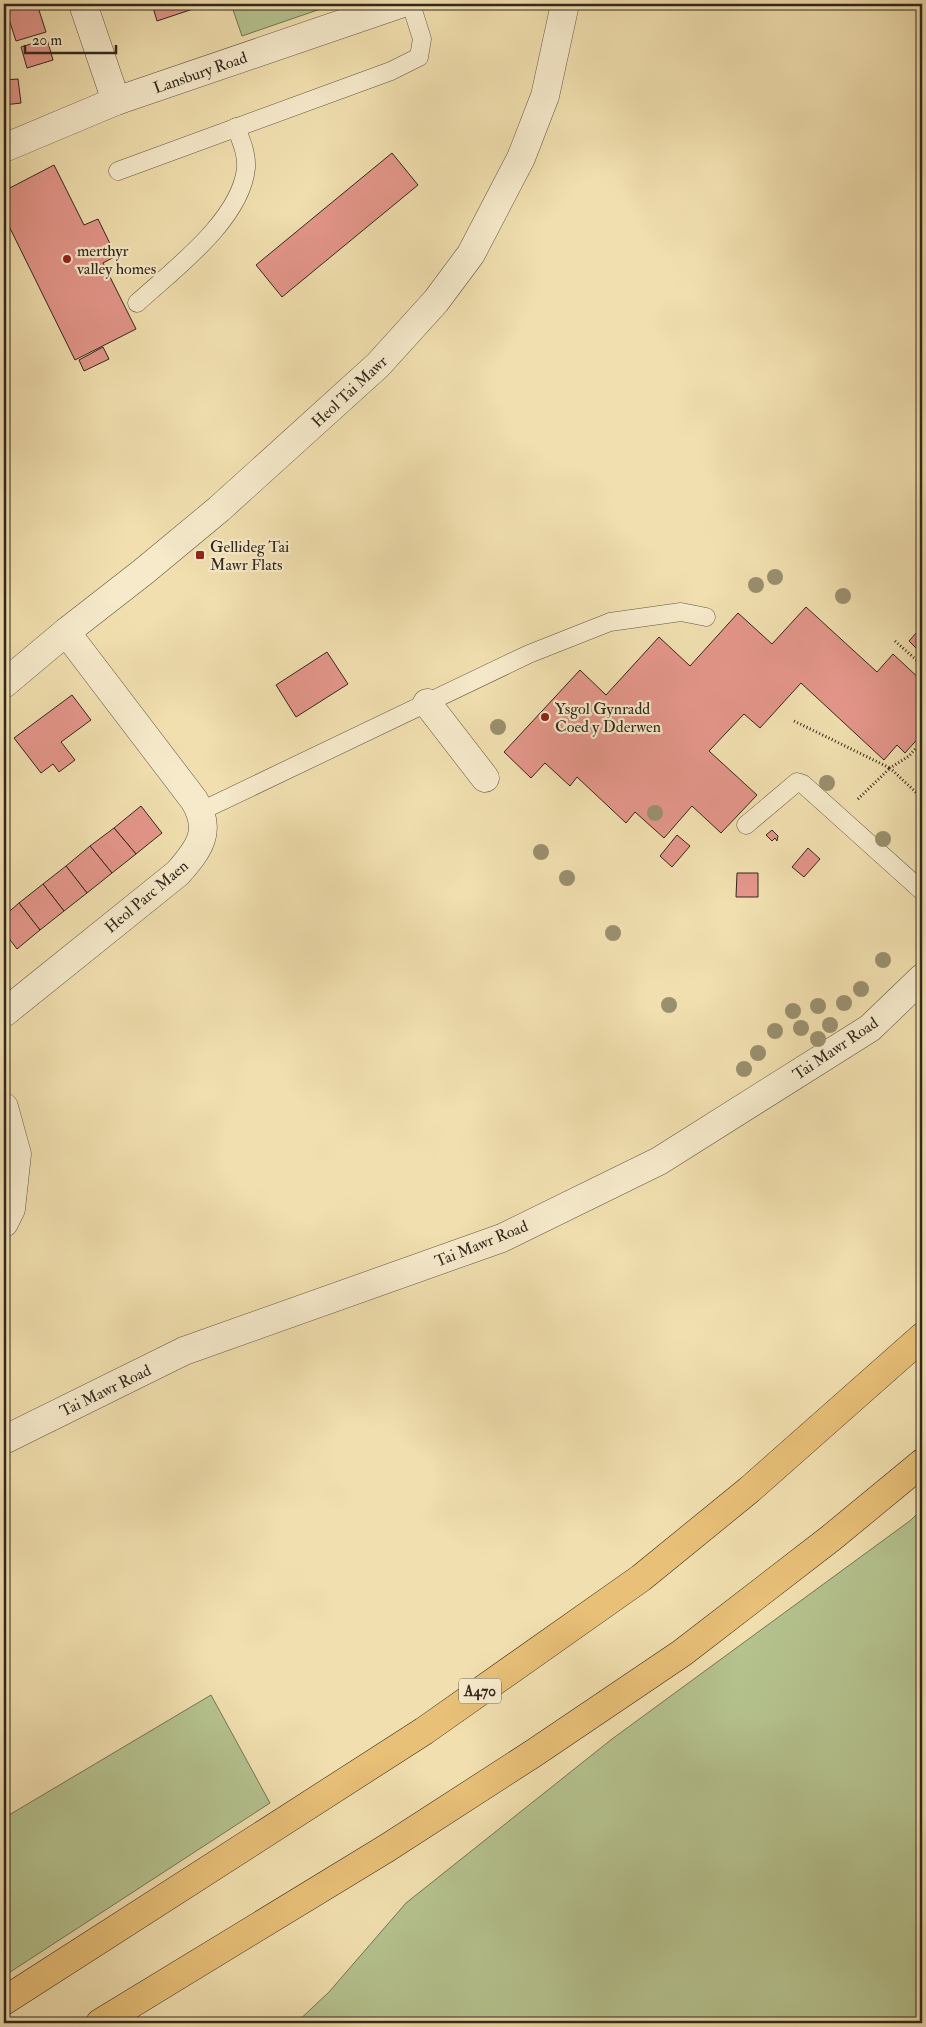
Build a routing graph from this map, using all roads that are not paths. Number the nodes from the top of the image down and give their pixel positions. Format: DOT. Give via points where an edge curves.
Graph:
graph roads {
  1 [pos="83,4"];
  2 [pos="400,4"];
  3 [pos="411,4"];
  4 [pos="565,4"];
  5 [pos="116,101"];
  6 [pos="236,127"];
  7 [pos="4,148"];
  8 [pos="118,171"];
  9 [pos="137,303"];
  10 [pos="706,617"];
  11 [pos="66,632"];
  12 [pos="4,684"];
  13 [pos="427,703"];
  14 [pos="485,778"];
  15 [pos="200,811"];
  16 [pos="746,826"];
  17 [pos="922,891"];
  18 [pos="922,978"];
  19 [pos="4,1013"];
  20 [pos="4,1107"];
  21 [pos="4,1223"];
  22 [pos="922,1337"];
  23 [pos="4,1440"];
  24 [pos="922,1463"];
  25 [pos="4,2001"];
  26 [pos="100,2023"];
  1 -- 5 [label="street"];
  2 -- 5 [label="street, Lansbury Road"];
  3 -- 6 [label="lane" via="422,39 419,57 391,71"];
  4 -- 11 [label="street, Heol Tai Mawr" via="545,96 520,158 471,254 436,301 378,365 219,509"];
  5 -- 7 [label="street, Lansbury Road"];
  6 -- 8 [label="lane"];
  6 -- 9 [label="lane" via="245,151 246,169 238,196 216,229"];
  10 -- 13 [label="lane" via="681,612 610,622 529,654"];
  11 -- 12 [label="street, Heol Tai Mawr"];
  11 -- 15 [label="street"];
  13 -- 14 [label="street"];
  13 -- 15 [label="lane"];
  15 -- 19 [label="street, Heol Parc Maen" via="203,828 198,851 178,873"];
  16 -- 17 [label="lane" via="797,782 804,784"];
  18 -- 23 [label="street, Tai Mawr Road" via="870,1028 659,1161 502,1238 184,1351"];
  20 -- 21 [label="street" via="17,1154 11,1209"];
  22 -- 25 [label="highway, A470" via="749,1490 641,1578 424,1731"];
  24 -- 26 [label="highway" via="682,1653 395,1843"];
}
